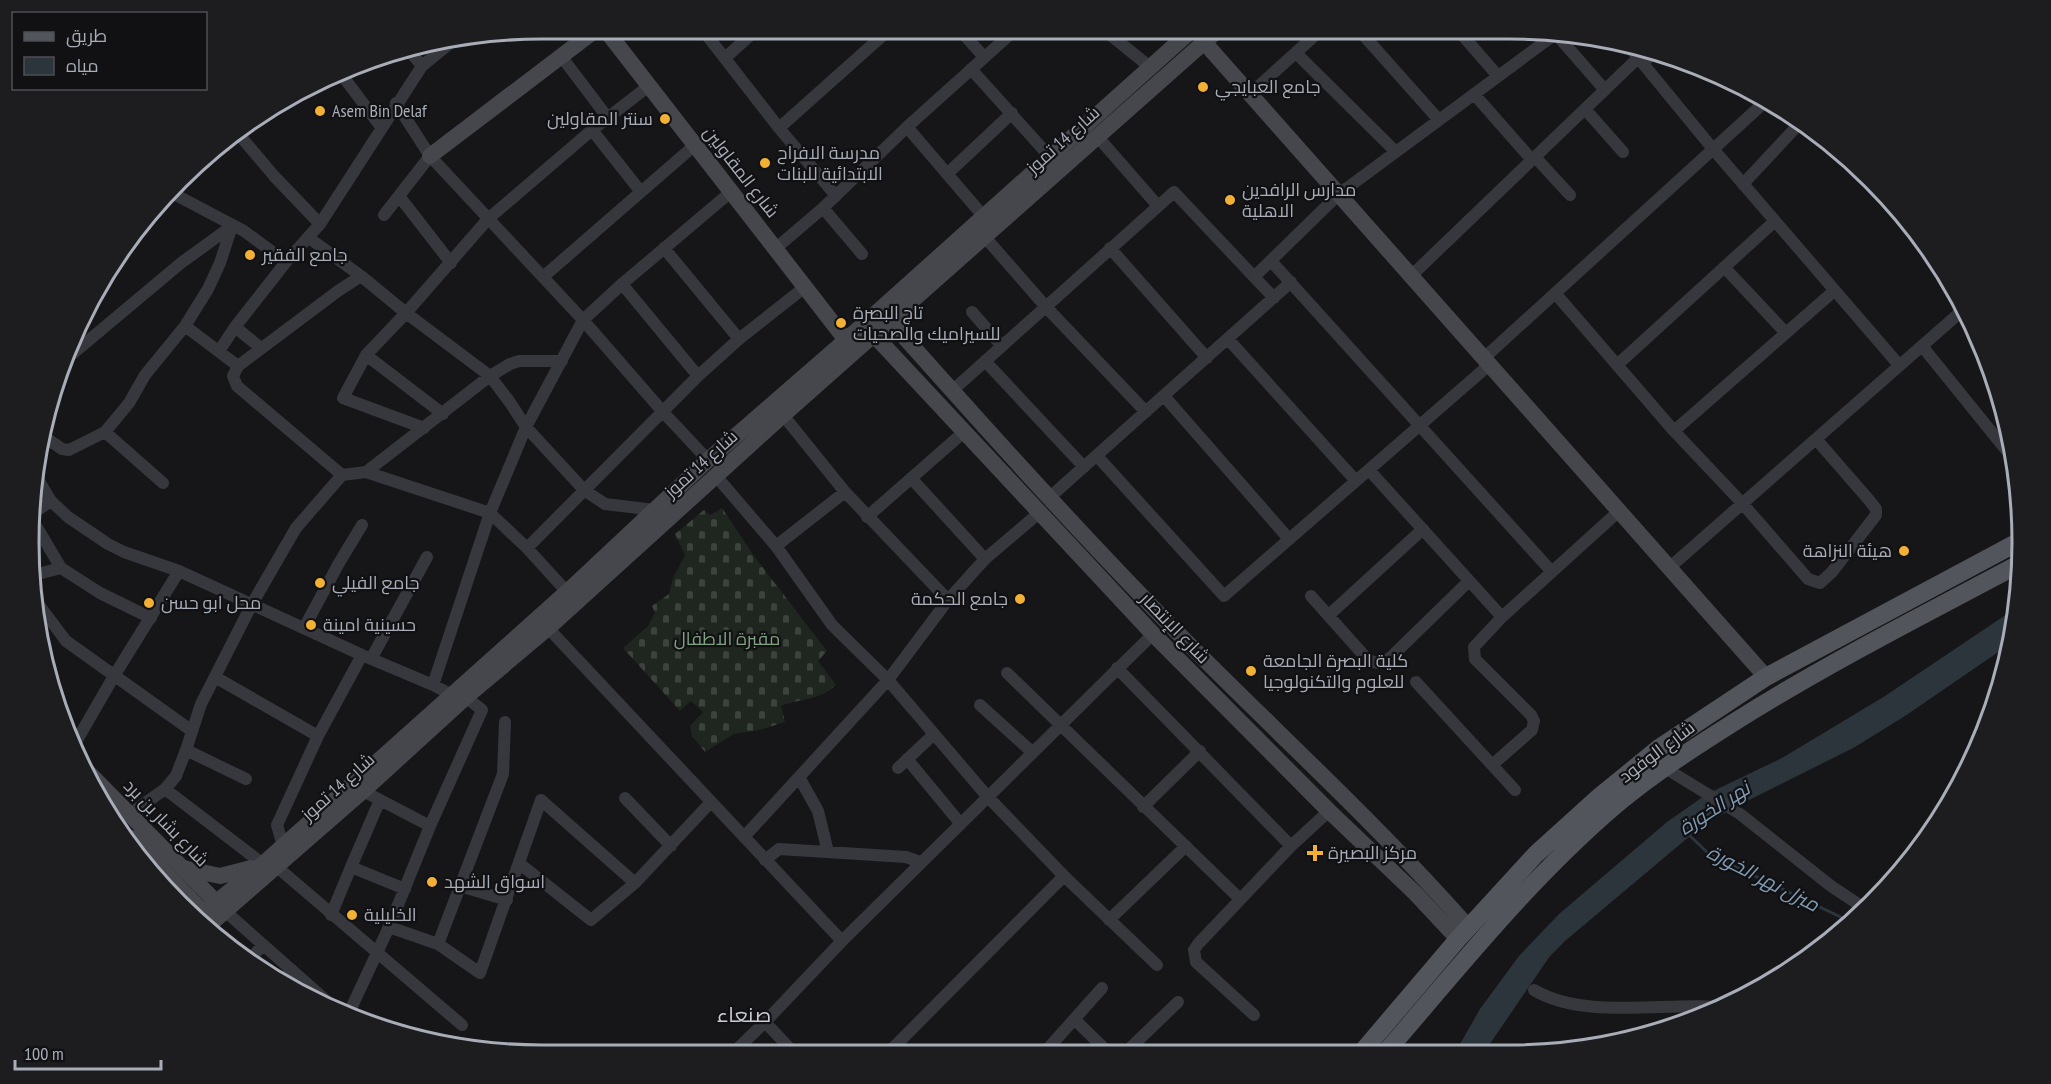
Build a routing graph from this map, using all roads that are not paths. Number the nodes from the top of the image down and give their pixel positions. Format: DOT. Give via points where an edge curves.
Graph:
graph roads {
  1 [pos="583,39"];
  2 [pos="614,39"];
  3 [pos="710,39"];
  4 [pos="746,39"];
  5 [pos="879,39"];
  6 [pos="968,39"];
  7 [pos="1005,39"];
  8 [pos="1115,39"];
  9 [pos="1186,39"];
  10 [pos="1188,39"];
  11 [pos="1200,39"];
  12 [pos="1311,39"];
  13 [pos="1367,39"];
  14 [pos="1465,39"];
  15 [pos="1547,40"];
  16 [pos="1565,42"];
  17 [pos="442,49"];
  18 [pos="1296,53"];
  19 [pos="1635,55"];
  20 [pos="413,56"];
  21 [pos="561,56"];
  22 [pos="984,57"];
  23 [pos="725,58"];
  24 [pos="1645,58"];
  25 [pos="1640,61"];
  26 [pos="422,66"];
  27 [pos="1150,67"];
  28 [pos="971,69"];
  29 [pos="1498,76"];
  30 [pos="345,79"];
  31 [pos="650,85"];
  32 [pos="1605,90"];
  33 [pos="1250,94"];
  34 [pos="1474,94"];
  35 [pos="396,103"];
  36 [pos="1760,106"];
  37 [pos="1585,109"];
  38 [pos="1012,113"];
  39 [pos="608,118"];
  40 [pos="1439,120"];
  41 [pos="381,127"];
  42 [pos="907,127"];
  43 [pos="779,128"];
  44 [pos="1795,129"];
  45 [pos="592,130"];
  46 [pos="1097,136"];
  47 [pos="242,139"];
  48 [pos="695,145"];
  49 [pos="1713,149"];
  50 [pos="1396,152"];
  51 [pos="1623,152"];
  52 [pos="430,156"];
  53 [pos="1050,157"];
  54 [pos="1534,158"];
  55 [pos="947,174"];
  56 [pos="1743,184"];
  57 [pos="732,191"];
  58 [pos="641,192"];
  59 [pos="1339,194"];
  60 [pos="1570,195"];
  61 [pos="177,196"];
  62 [pos="399,196"];
  63 [pos="836,196"];
  64 [pos="1158,206"];
  65 [pos="823,208"];
  66 [pos="384,215"];
  67 [pos="984,217"];
  68 [pos="488,219"];
  69 [pos="1775,221"];
  70 [pos="320,224"];
  71 [pos="232,226"];
  72 [pos="984,236"];
  73 [pos="309,238"];
  74 [pos="664,248"];
  75 [pos="1110,248"];
  76 [pos="775,249"];
  77 [pos="862,254"];
  78 [pos="1271,261"];
  79 [pos="286,262"];
  80 [pos="451,263"];
  81 [pos="1724,267"];
  82 [pos="361,276"];
  83 [pos="1411,276"];
  84 [pos="543,277"];
  85 [pos="1254,277"];
  86 [pos="1291,282"];
  87 [pos="621,284"];
  88 [pos="805,287"];
  89 [pos="1834,291"];
  90 [pos="1555,293"];
  91 [pos="1274,298"];
  92 [pos="1046,307"];
  93 [pos="972,312"];
  94 [pos="406,313"];
  95 [pos="1957,315"];
  96 [pos="583,320"];
  97 [pos="890,321"];
  98 [pos="185,326"];
  99 [pos="235,327"];
  100 [pos="1786,333"];
  101 [pos="874,335"];
  102 [pos="739,339"];
  103 [pos="1228,339"];
  104 [pos="846,340"];
  105 [pos="1002,346"];
  106 [pos="1922,346"];
  107 [pos="261,348"];
  108 [pos="219,351"];
  109 [pos="76,352"];
  110 [pos="366,355"];
  111 [pos="1207,358"];
  112 [pos="926,361"];
  113 [pos="985,361"];
  114 [pos="562,362"];
  115 [pos="1486,362"];
  116 [pos="1617,365"];
  117 [pos="238,366"];
  118 [pos="1899,366"];
  119 [pos="912,375"];
  120 [pos="490,376"];
  121 [pos="698,376"];
  122 [pos="953,390"];
  123 [pos="1164,396"];
  124 [pos="663,412"];
  125 [pos="1146,412"];
  126 [pos="443,414"];
  127 [pos="783,415"];
  128 [pos="1421,425"];
  129 [pos="526,427"];
  130 [pos="423,428"];
  131 [pos="965,431"];
  132 [pos="1674,431"];
  133 [pos="105,432"];
  134 [pos="1816,439"];
  135 [pos="50,440"];
  136 [pos="2002,445"];
  137 [pos="1097,456"];
  138 [pos="708,460"];
  139 [pos="1084,468"];
  140 [pos="1369,470"];
  141 [pos="366,472"];
  142 [pos="342,475"];
  143 [pos="716,476"];
  144 [pos="911,478"];
  145 [pos="1356,481"];
  146 [pos="163,483"];
  147 [pos="42,486"];
  148 [pos="584,490"];
  149 [pos="845,492"];
  150 [pos="1050,497"];
  151 [pos="51,501"];
  152 [pos="1742,503"];
  153 [pos="40,508"];
  154 [pos="655,510"];
  155 [pos="1618,511"];
  156 [pos="490,513"];
  157 [pos="1039,513"];
  158 [pos="867,517"];
  159 [pos="362,525"];
  160 [pos="1423,530"];
  161 [pos="39,531"];
  162 [pos="1289,539"];
  163 [pos="2012,545"];
  164 [pos="776,546"];
  165 [pos="527,548"];
  166 [pos="427,557"];
  167 [pos="985,559"];
  168 [pos="61,568"];
  169 [pos="1669,568"];
  170 [pos="2011,568"];
  171 [pos="179,571"];
  172 [pos="1552,572"];
  173 [pos="40,573"];
  174 [pos="1469,581"];
  175 [pos="567,592"];
  176 [pos="1311,596"];
  177 [pos="948,600"];
  178 [pos="252,604"];
  179 [pos="44,611"];
  180 [pos="1329,615"];
  181 [pos="1502,617"];
  182 [pos="151,618"];
  183 [pos="304,628"];
  184 [pos="548,628"];
  185 [pos="1153,634"];
  186 [pos="367,657"];
  187 [pos="1117,668"];
  188 [pos="1007,673"];
  189 [pos="114,676"];
  190 [pos="214,677"];
  191 [pos="1766,677"];
  192 [pos="888,680"];
  193 [pos="1416,682"];
  194 [pos="433,685"];
  195 [pos="459,696"];
  196 [pos="980,705"];
  197 [pos="505,722"];
  198 [pos="1060,725"];
  199 [pos="192,731"];
  200 [pos="934,734"];
  201 [pos="318,736"];
  202 [pos="79,737"];
  203 [pos="186,750"];
  204 [pos="1200,751"];
  205 [pos="1032,752"];
  206 [pos="907,759"];
  207 [pos="1492,765"];
  208 [pos="898,768"];
  209 [pos="1665,768"];
  210 [pos="799,777"];
  211 [pos="246,779"];
  212 [pos="102,786"];
  213 [pos="165,789"];
  214 [pos="1515,790"];
  215 [pos="363,791"];
  216 [pos="987,796"];
  217 [pos="625,798"];
  218 [pos="380,800"];
  219 [pos="711,801"];
  220 [pos="1143,807"];
  221 [pos="1329,811"];
  222 [pos="130,814"];
  223 [pos="960,823"];
  224 [pos="430,826"];
  225 [pos="744,837"];
  226 [pos="283,846"];
  227 [pos="671,846"];
  228 [pos="1185,846"];
  229 [pos="1291,846"];
  230 [pos="142,847"];
  231 [pos="828,852"];
  232 [pos="765,860"];
  233 [pos="920,862"];
  234 [pos="520,864"];
  235 [pos="270,866"];
  236 [pos="351,867"];
  237 [pos="178,875"];
  238 [pos="1064,876"];
  239 [pos="1427,880"];
  240 [pos="635,883"];
  241 [pos="460,885"];
  242 [pos="405,889"];
  243 [pos="1415,893"];
  244 [pos="182,894"];
  245 [pos="1240,899"];
  246 [pos="507,900"];
  247 [pos="1858,904"];
  248 [pos="210,915"];
  249 [pos="332,915"];
  250 [pos="1109,920"];
  251 [pos="389,927"];
  252 [pos="1464,933"];
  253 [pos="842,941"];
  254 [pos="438,944"];
  255 [pos="263,945"];
  256 [pos="376,953"];
  257 [pos="255,954"];
  258 [pos="1157,965"];
  259 [pos="288,975"];
  260 [pos="1102,987"];
  261 [pos="1534,990"];
  262 [pos="1178,1002"];
  263 [pos="1701,1007"];
  264 [pos="351,1008"];
  265 [pos="1254,1015"];
  266 [pos="1075,1020"];
  267 [pos="765,1022"];
  268 [pos="462,1025"];
  269 [pos="741,1045"];
  270 [pos="787,1045"];
  271 [pos="896,1045"];
  272 [pos="1052,1045"];
  273 [pos="1101,1045"];
  274 [pos="1133,1045"];
  275 [pos="1368,1045"];
  276 [pos="1392,1045"];
  1 -- 21 [label="street"];
  2 -- 31 [label="street, شارع المقاولين"];
  3 -- 23 [label="street"];
  4 -- 23 [label="street"];
  5 -- 43 [label="street"];
  6 -- 22 [label="street"];
  7 -- 22 [label="street"];
  8 -- 27 [label="street"];
  9 -- 27 [label="street, شارع 14 تموز"];
  10 -- 46 [label="street, شارع 14 تموز"];
  11 -- 33 [label="street"];
  12 -- 18 [label="street"];
  13 -- 40 [label="street"];
  14 -- 29 [label="street"];
  15 -- 29 [label="street"];
  16 -- 32 [label="street"];
  17 -- 26 [label="street"];
  18 -- 33 [label="street"];
  18 -- 50 [label="street"];
  19 -- 25 [label="street"];
  20 -- 26 [label="street"];
  21 -- 39 [label="street"];
  21 -- 52 [label="street"];
  22 -- 28 [label="street"];
  23 -- 43 [label="street"];
  24 -- 25 [label="street"];
  25 -- 32 [label="street"];
  25 -- 49 [label="street"];
  26 -- 35 [label="street"];
  27 -- 53 [label="street, شارع 14 تموز"];
  28 -- 38 [label="street"];
  28 -- 42 [label="street"];
  29 -- 34 [label="street"];
  30 -- 41 [label="street"];
  31 -- 39 [label="street"];
  31 -- 48 [label="street, شارع المقاولين"];
  32 -- 37 [label="street"];
  33 -- 59 [label="street"];
  34 -- 40 [label="street"];
  34 -- 54 [label="street"];
  35 -- 41 [label="street"];
  35 -- 52 [label="street"];
  36 -- 49 [label="street"];
  37 -- 51 [label="street"];
  37 -- 54 [label="street"];
  38 -- 53 [label="street"];
  38 -- 55 [label="street"];
  39 -- 45 [label="street"];
  40 -- 50 [label="street"];
  41 -- 70 [label="street"];
  42 -- 55 [label="street"];
  42 -- 63 [label="street"];
  43 -- 63 [label="street"];
  44 -- 56 [label="street"];
  45 -- 58 [label="street"];
  45 -- 68 [label="street"];
  46 -- 64 [label="street"];
  46 -- 72 [label="street, شارع 14 تموز"];
  47 -- 70 [label="street"];
  48 -- 57 [label="street, شارع المقاولين"];
  48 -- 58 [label="street"];
  49 -- 56 [label="street"];
  49 -- 90 [label="street"];
  50 -- 59 [label="street"];
  52 -- 62 [label="street"];
  52 -- 68 [label="street"];
  53 -- 67 [label="street, شارع 14 تموز"];
  54 -- 60 [label="street"];
  54 -- 83 [label="street"];
  55 -- 67 [label="street"];
  56 -- 69 [label="street"];
  57 -- 74 [label="street"];
  57 -- 76 [label="street, شارع المقاولين"];
  58 -- 84 [label="street"];
  59 -- 78 [label="street"];
  59 -- 83 [label="street"];
  61 -- 71 [label="street"];
  62 -- 66 [label="street"];
  62 -- 80 [label="street"];
  63 -- 65 [label="street"];
  64 -- 75 [label="street"];
  64 -- 85 [label="street" via="1174,192"];
  65 -- 76 [label="street"];
  65 -- 77 [label="street"];
  67 -- 104 [label="street, شارع 14 تموز"];
  68 -- 80 [label="street"];
  68 -- 84 [label="street"];
  69 -- 81 [label="street"];
  69 -- 89 [label="street"];
  70 -- 73 [label="street"];
  71 -- 79 [label="street"];
  71 -- 98 [label="street" via="220,264"];
  71 -- 109 [label="street" via="181,263"];
  72 -- 92 [label="street"];
  72 -- 97 [label="street, شارع 14 تموز"];
  73 -- 79 [label="street"];
  73 -- 82 [label="street"];
  74 -- 87 [label="street"];
  74 -- 102 [label="street"];
  75 -- 92 [label="street"];
  75 -- 111 [label="street"];
  76 -- 88 [label="street, شارع المقاولين"];
  78 -- 85 [label="street"];
  78 -- 86 [label="street"];
  79 -- 99 [label="street"];
  80 -- 94 [label="street"];
  81 -- 100 [label="street"];
  81 -- 116 [label="street"];
  82 -- 94 [label="street"];
  82 -- 107 [label="street"];
  83 -- 115 [label="street"];
  84 -- 96 [label="street"];
  85 -- 91 [label="street"];
  86 -- 91 [label="street"];
  86 -- 128 [label="street"];
  87 -- 96 [label="street"];
  87 -- 121 [label="street"];
  88 -- 102 [label="street"];
  88 -- 104 [label="street, شارع المقاولين"];
  89 -- 100 [label="street"];
  89 -- 118 [label="street"];
  90 -- 115 [label="street"];
  90 -- 116 [label="street"];
  91 -- 103 [label="street"];
  92 -- 105 [label="street"];
  92 -- 125 [label="street"];
  93 -- 105 [label="street"];
  94 -- 110 [label="street"];
  94 -- 120 [label="street"];
  95 -- 106 [label="street"];
  96 -- 114 [label="street"];
  96 -- 124 [label="street"];
  97 -- 101 [label="street, شارع 14 تموز"];
  97 -- 112 [label="street, شارع الإنتصار"];
  98 -- 108 [label="street"];
  98 -- 133 [label="street"];
  99 -- 107 [label="street"];
  99 -- 108 [label="street"];
  100 -- 132 [label="street"];
  101 -- 119 [label="street, شارع الإنتصار"];
  101 -- 127 [label="street, شارع 14 تموز"];
  102 -- 121 [label="street"];
  103 -- 111 [label="street"];
  103 -- 145 [label="street"];
  104 -- 138 [label="street, شارع 14 تموز"];
  105 -- 113 [label="street"];
  106 -- 118 [label="street"];
  106 -- 136 [label="street"];
  107 -- 117 [label="street"];
  108 -- 117 [label="street"];
  110 -- 126 [label="street"];
  110 -- 130 [label="street" via="343,398"];
  111 -- 123 [label="street"];
  112 -- 119 [label="street"];
  112 -- 122 [label="street, شارع الإنتصار"];
  113 -- 122 [label="street"];
  113 -- 139 [label="street"];
  114 -- 120 [label="street" via="519,361"];
  114 -- 129 [label="street"];
  115 -- 128 [label="street"];
  115 -- 155 [label="street"];
  116 -- 132 [label="street"];
  117 -- 142 [label="street" via="234,376 237,386"];
  118 -- 134 [label="street"];
  119 -- 131 [label="street, شارع الإنتصار"];
  120 -- 126 [label="street"];
  120 -- 129 [label="street"];
  121 -- 124 [label="street"];
  122 -- 150 [label="street, شارع الإنتصار"];
  123 -- 125 [label="street"];
  123 -- 162 [label="street"];
  124 -- 138 [label="street"];
  124 -- 148 [label="street"];
  125 -- 137 [label="street"];
  126 -- 130 [label="street"];
  127 -- 143 [label="street, شارع 14 تموز"];
  127 -- 149 [label="street"];
  128 -- 140 [label="street"];
  128 -- 172 [label="street"];
  129 -- 148 [label="street"];
  129 -- 156 [label="street"];
  130 -- 141 [label="street"];
  131 -- 144 [label="street"];
  131 -- 157 [label="street, شارع الإنتصار"];
  132 -- 152 [label="street"];
  133 -- 135 [label="street" via="69,450"];
  133 -- 146 [label="street"];
  134 -- 152 [label="street"];
  134 -- 152 [label="street" via="1876,510 1876,515 1820,583 1808,579"];
  137 -- 139 [label="street"];
  137 -- 162 [label="street" via="1224,596"];
  138 -- 154 [label="street, شارع 14 تموز"];
  139 -- 150 [label="street"];
  140 -- 145 [label="street"];
  140 -- 160 [label="street"];
  141 -- 142 [label="street"];
  141 -- 156 [label="street"];
  142 -- 178 [label="street" via="296,528"];
  143 -- 164 [label="street"];
  143 -- 184 [label="street, شارع 14 تموز"];
  144 -- 158 [label="street"];
  144 -- 167 [label="street"];
  145 -- 162 [label="street"];
  147 -- 151 [label="street"];
  148 -- 154 [label="street" via="605,504"];
  148 -- 165 [label="street"];
  149 -- 158 [label="street"];
  149 -- 164 [label="street"];
  150 -- 239 [label="street, شارع الإنتصار" via="1165,621"];
  151 -- 153 [label="street"];
  151 -- 171 [label="street" via="108,544"];
  152 -- 169 [label="street"];
  154 -- 175 [label="street, شارع 14 تموز"];
  155 -- 169 [label="street"];
  155 -- 172 [label="street"];
  156 -- 165 [label="street"];
  156 -- 194 [label="street"];
  157 -- 167 [label="street"];
  157 -- 185 [label="street, شارع الإنتصار"];
  158 -- 177 [label="street"];
  159 -- 183 [label="street"];
  160 -- 174 [label="street"];
  160 -- 180 [label="street"];
  161 -- 168 [label="street"];
  163 -- 191 [label="main road, شارع الوفود"];
  164 -- 192 [label="street" via="832,625"];
  165 -- 175 [label="street"];
  166 -- 186 [label="street"];
  167 -- 177 [label="street"];
  168 -- 173 [label="street"];
  168 -- 182 [label="street"];
  169 -- 191 [label="street"];
  170 -- 209 [label="main road, شارع الوفود" via="1777,695"];
  171 -- 178 [label="street"];
  171 -- 182 [label="street"];
  172 -- 181 [label="street"];
  174 -- 180 [label="street" via="1382,663 1368,660"];
  174 -- 181 [label="street"];
  175 -- 195 [label="street, شارع 14 تموز"];
  176 -- 180 [label="street"];
  177 -- 192 [label="street"];
  178 -- 183 [label="street"];
  178 -- 190 [label="street"];
  179 -- 189 [label="street" via="66,641"];
  181 -- 207 [label="street" via="1475,644 1473,657 1531,715 1534,724"];
  182 -- 189 [label="street"];
  183 -- 186 [label="street"];
  184 -- 195 [label="street, شارع 14 تموز"];
  184 -- 219 [label="street"];
  185 -- 187 [label="street"];
  185 -- 221 [label="street, شارع الإنتصار"];
  186 -- 194 [label="street"];
  186 -- 201 [label="street"];
  187 -- 198 [label="street"];
  187 -- 204 [label="street"];
  188 -- 198 [label="street"];
  189 -- 199 [label="street"];
  189 -- 202 [label="street"];
  190 -- 199 [label="street"];
  190 -- 201 [label="street"];
  191 -- 252 [label="main road, شارع الوفود" via="1691,725 1599,797 1536,854"];
  192 -- 200 [label="street"];
  192 -- 210 [label="street"];
  193 -- 207 [label="street"];
  194 -- 195 [label="street"];
  195 -- 215 [label="street, شارع 14 تموز"];
  195 -- 224 [label="street" via="482,710"];
  195 -- 226 [label="street, شارع 14 تموز"];
  196 -- 205 [label="street"];
  197 -- 241 [label="street" via="503,774"];
  198 -- 205 [label="street"];
  198 -- 220 [label="street"];
  199 -- 203 [label="street"];
  200 -- 206 [label="street"];
  200 -- 216 [label="street"];
  201 -- 226 [label="street" via="277,825"];
  203 -- 211 [label="street"];
  203 -- 213 [label="street" via="176,776"];
  204 -- 220 [label="street"];
  204 -- 229 [label="street"];
  205 -- 216 [label="street"];
  206 -- 208 [label="street"];
  206 -- 223 [label="street"];
  207 -- 214 [label="street"];
  209 -- 247 [label="street" via="1740,814"];
  209 -- 276 [label="main road, شارع الوفود" via="1612,809 1545,871"];
  210 -- 225 [label="street"];
  210 -- 231 [label="street" via="818,811"];
  212 -- 222 [label="street, شارع بشار بن برد"];
  213 -- 222 [label="street"];
  213 -- 235 [label="street"];
  215 -- 218 [label="street"];
  215 -- 235 [label="street, شارع 14 تموز"];
  216 -- 223 [label="street"];
  216 -- 238 [label="street"];
  217 -- 227 [label="street"];
  218 -- 224 [label="street"];
  218 -- 236 [label="street"];
  219 -- 225 [label="street"];
  219 -- 227 [label="street"];
  220 -- 228 [label="street"];
  221 -- 229 [label="street"];
  221 -- 243 [label="street, شارع الإنتصار"];
  222 -- 237 [label="street, شارع بشار بن برد"];
  223 -- 233 [label="street"];
  224 -- 242 [label="street"];
  225 -- 232 [label="street"];
  226 -- 235 [label="street, شارع 14 تموز"];
  227 -- 240 [label="street"];
  228 -- 245 [label="street"];
  228 -- 250 [label="street"];
  229 -- 245 [label="street"];
  230 -- 237 [label="street, شارع بشار بن برد"];
  231 -- 232 [label="street" via="778,849"];
  231 -- 233 [label="street" via="906,857"];
  232 -- 253 [label="street"];
  233 -- 253 [label="street"];
  234 -- 240 [label="street" via="591,920"];
  234 -- 240 [label="street" via="541,800"];
  234 -- 246 [label="street"];
  235 -- 237 [label="street" via="220,876"];
  235 -- 248 [label="street, شارع 14 تموز"];
  235 -- 249 [label="street"];
  236 -- 242 [label="street"];
  236 -- 249 [label="street"];
  237 -- 244 [label="street"];
  237 -- 248 [label="street, شارع بشار بن برد"];
  238 -- 250 [label="street"];
  238 -- 271 [label="street"];
  239 -- 243 [label="street"];
  239 -- 252 [label="street, شارع الإنتصار"];
  241 -- 246 [label="street"];
  241 -- 254 [label="street"];
  242 -- 251 [label="street"];
  243 -- 252 [label="street, شارع الإنتصار"];
  245 -- 265 [label="street" via="1194,954 1199,965"];
  246 -- 254 [label="street" via="480,973"];
  248 -- 255 [label="street"];
  249 -- 256 [label="street"];
  250 -- 258 [label="street"];
  251 -- 254 [label="street"];
  251 -- 256 [label="street"];
  252 -- 275 [label="main road, شارع الوفود"];
  253 -- 267 [label="street"];
  255 -- 257 [label="street"];
  255 -- 259 [label="street"];
  256 -- 264 [label="street"];
  256 -- 268 [label="street"];
  260 -- 266 [label="street"];
  261 -- 263 [label="street" via="1581,1006"];
  262 -- 274 [label="street"];
  266 -- 272 [label="street"];
  266 -- 273 [label="street"];
  267 -- 269 [label="street"];
  267 -- 270 [label="street"];
}
